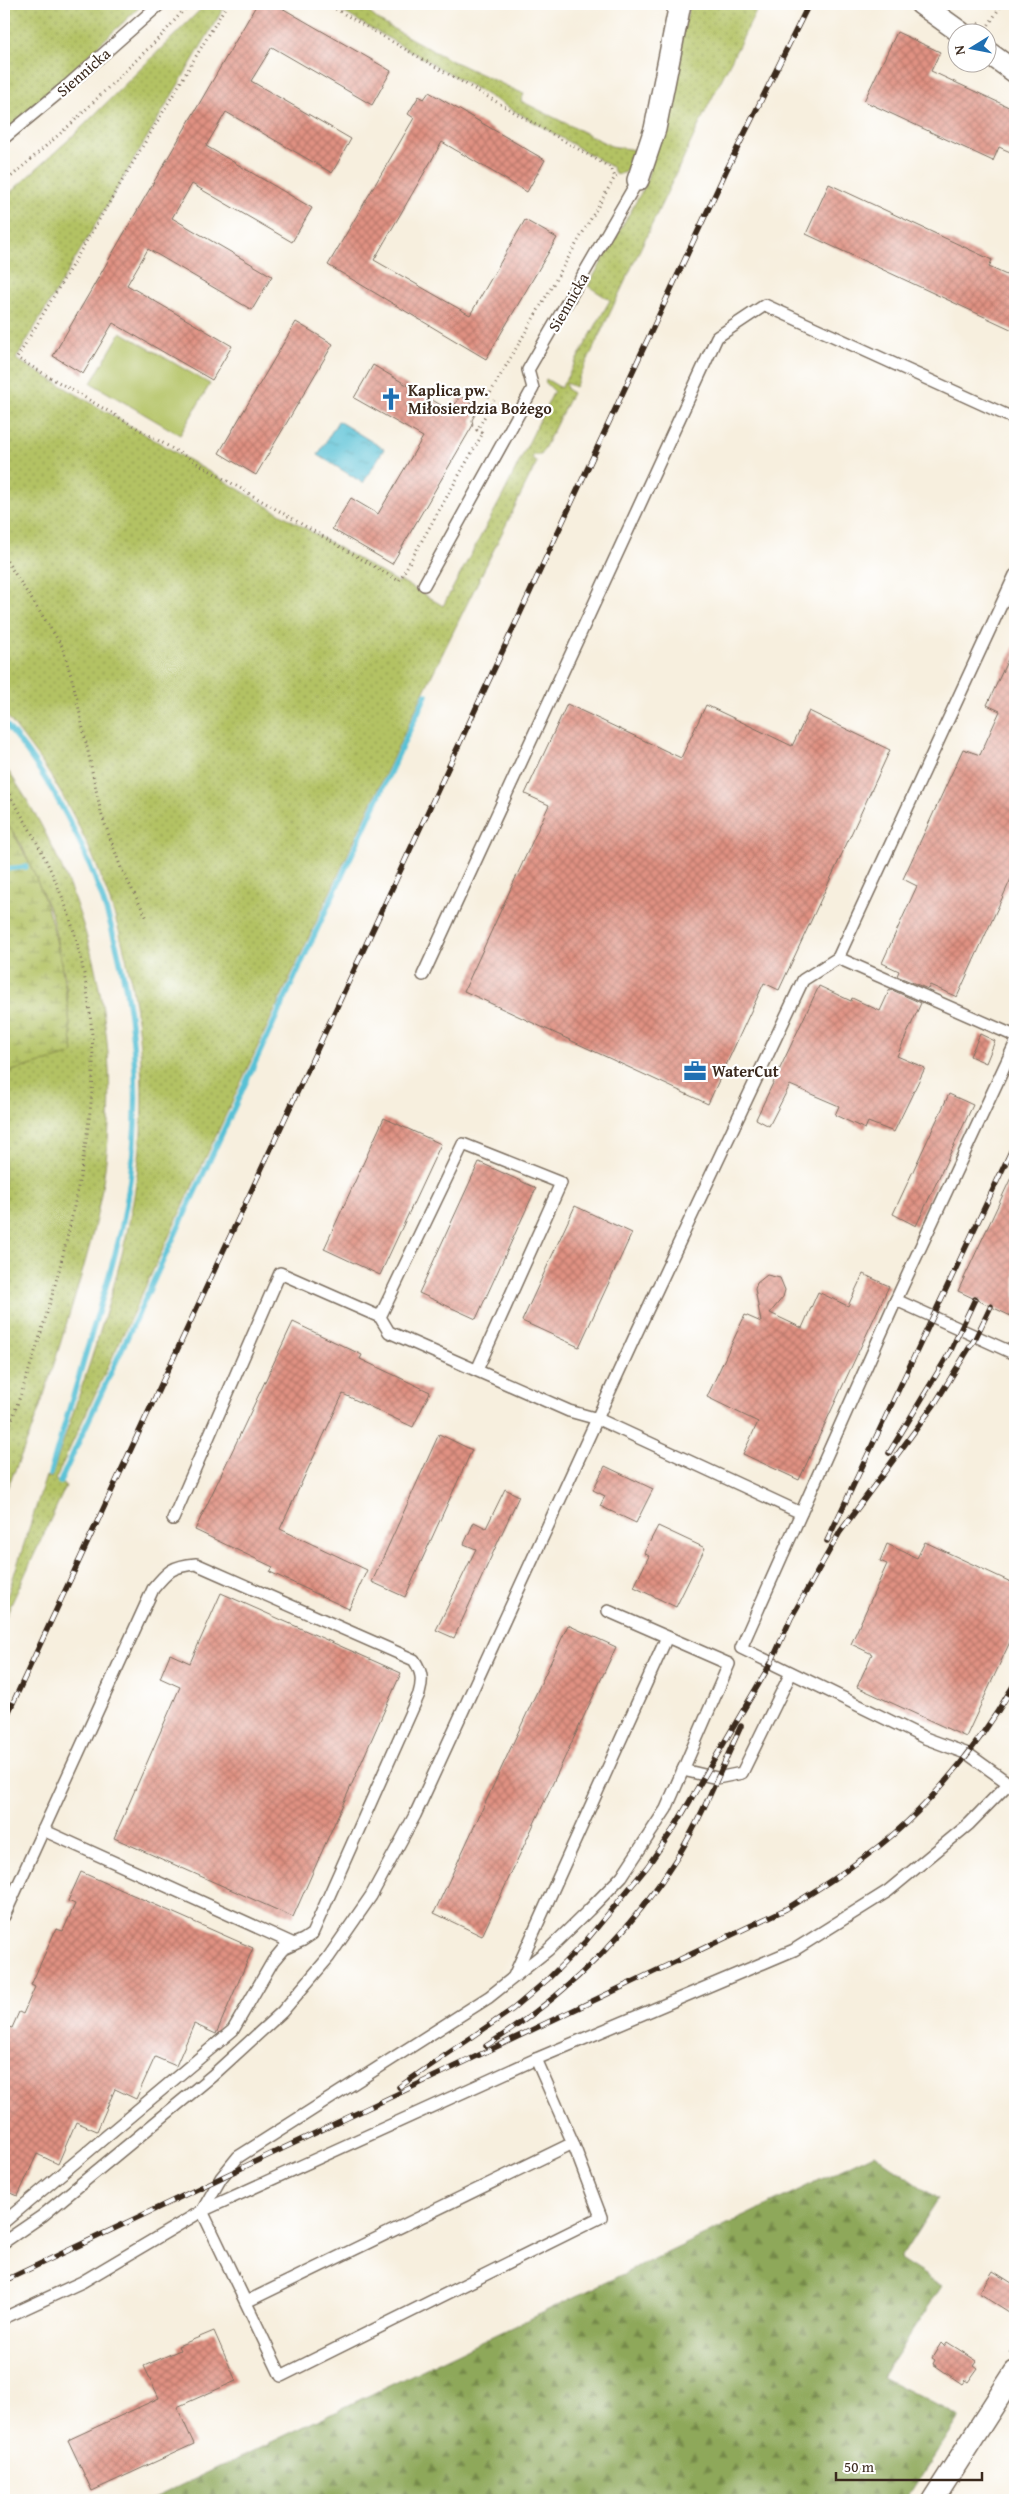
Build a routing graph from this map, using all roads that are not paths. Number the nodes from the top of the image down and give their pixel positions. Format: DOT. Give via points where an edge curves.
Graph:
graph roads {
  1 [pos="160,4"];
  2 [pos="680,4"];
  3 [pos="921,4"];
  4 [pos="958,22"];
  5 [pos="996,50"];
  6 [pos="1015,72"];
  7 [pos="4,138"];
  8 [pos="630,178"];
  9 [pos="1015,419"];
  10 [pos="1015,574"];
  11 [pos="424,585"];
  12 [pos="1012,589"];
  13 [pos="838,958"];
  14 [pos="423,975"];
  15 [pos="1015,1036"];
  16 [pos="1015,1044"];
  17 [pos="896,1300"];
  18 [pos="380,1317"];
  19 [pos="1015,1354"];
  20 [pos="477,1370"];
  21 [pos="598,1419"];
  22 [pos="801,1514"];
  23 [pos="173,1519"];
  24 [pos="608,1611"];
  25 [pos="667,1636"];
  26 [pos="791,1673"];
  27 [pos="683,1770"];
  28 [pos="1012,1785"];
  29 [pos="42,1830"];
  30 [pos="4,1916"];
  31 [pos="294,1944"];
  32 [pos="513,1978"];
  33 [pos="536,2059"];
  34 [pos="573,2143"];
  35 [pos="202,2211"];
  36 [pos="4,2222"];
  37 [pos="4,2242"];
  38 [pos="248,2301"];
  39 [pos="4,2318"];
  40 [pos="1015,2372"];
  41 [pos="932,2500"];
  1 -- 7 [label="lane, Siennicka"];
  2 -- 8 [label="street, Siennicka" via="654,129"];
  3 -- 4 [label="street"];
  5 -- 6 [label="street"];
  8 -- 11 [label="lane, Siennicka" via="528,370 533,388"];
  9 -- 14 [label="lane" via="765,305 718,337"];
  10 -- 12 [label="lane"];
  12 -- 13 [label="lane"];
  13 -- 15 [label="lane"];
  13 -- 21 [label="lane" via="803,980"];
  16 -- 17 [label="lane"];
  17 -- 19 [label="lane"];
  17 -- 22 [label="lane"];
  18 -- 20 [label="lane" via="389,1332"];
  18 -- 20 [label="lane" via="463,1144 561,1183"];
  18 -- 23 [label="lane" via="280,1273"];
  20 -- 21 [label="lane" via="569,1411"];
  21 -- 22 [label="lane"];
  21 -- 37 [label="lane" via="415,1815 372,1896 328,1958 282,2012 212,2076 42,2216"];
  22 -- 26 [label="lane" via="741,1648"];
  24 -- 25 [label="lane"];
  25 -- 27 [label="lane" via="729,1664"];
  25 -- 32 [label="lane"];
  26 -- 27 [label="lane" via="742,1773 717,1778"];
  26 -- 28 [label="lane" via="925,1738 968,1754"];
  27 -- 32 [label="lane" via="666,1809 622,1876 548,1950"];
  28 -- 33 [label="lane" via="888,1891 794,1950"];
  29 -- 30 [label="lane"];
  29 -- 31 [label="lane"];
  29 -- 31 [label="lane" via="153,1589 168,1570 196,1564 414,1660 422,1682 419,1694 312,1934"];
  31 -- 36 [label="lane" via="283,1948 273,1961 233,2030"];
  32 -- 35 [label="lane" via="489,1997 238,2157"];
  33 -- 34 [label="lane"];
  33 -- 35 [label="lane"];
  34 -- 38 [label="lane"];
  34 -- 38 [label="lane" via="601,2217 281,2376"];
  35 -- 38 [label="lane"];
  35 -- 39 [label="lane" via="104,2270"];
  40 -- 41 [label="street"];
}
